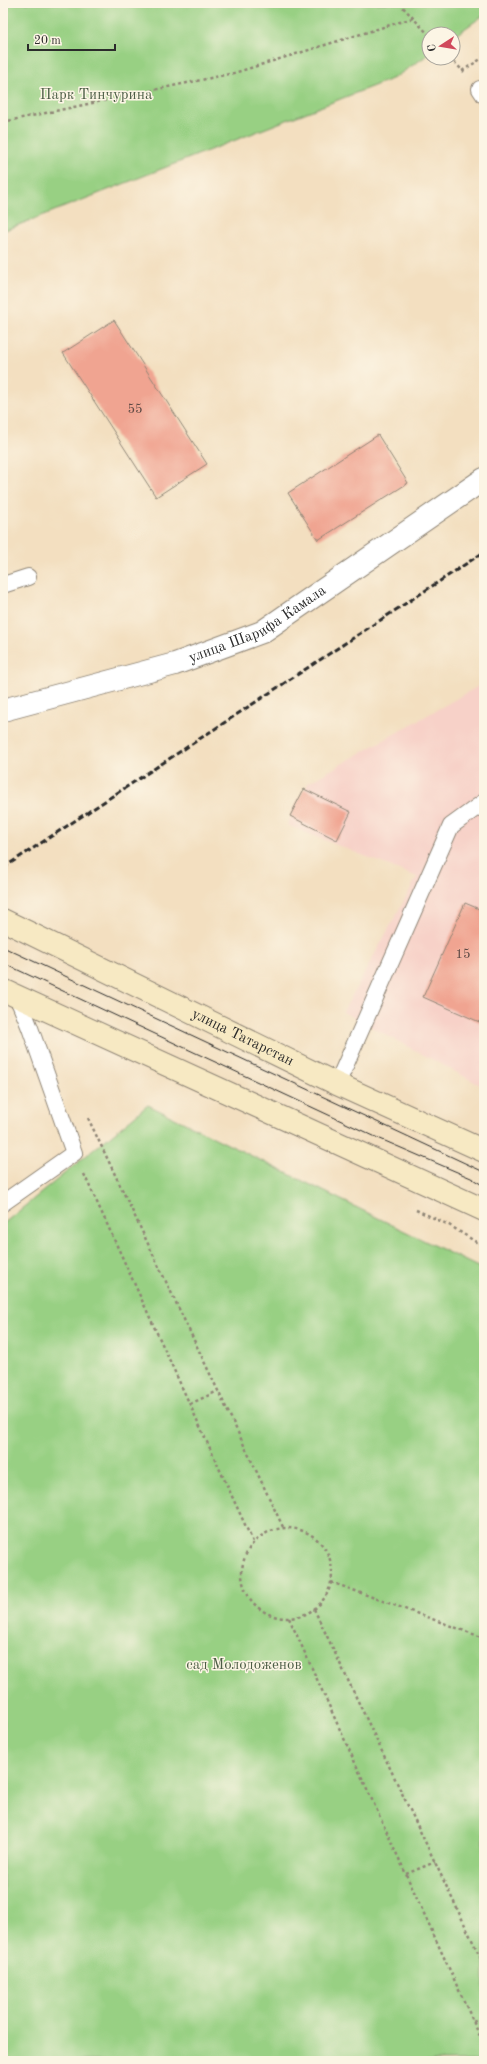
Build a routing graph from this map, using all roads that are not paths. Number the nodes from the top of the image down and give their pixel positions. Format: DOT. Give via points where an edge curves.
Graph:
graph roads {
  1 [pos="484,479"];
  2 [pos="28,577"];
  3 [pos="3,585"];
  4 [pos="3,710"];
  5 [pos="484,802"];
  6 [pos="3,920"];
  7 [pos="10,993"];
  8 [pos="337,1084"];
  9 [pos="484,1151"];
  10 [pos="3,1203"];
  11 [pos="484,1210"];
  1 -- 4 [label="street, улица Шарифа Камала" via="262,632 175,664"];
  2 -- 3 [label="lane"];
  5 -- 8 [label="lane" via="451,826"];
  6 -- 8 [label="main road, улица Татарстан"];
  7 -- 10 [label="lane" via="30,1028 74,1153"];
  7 -- 11 [label="main road"];
  8 -- 9 [label="main road, улица Татарстан"];
}
